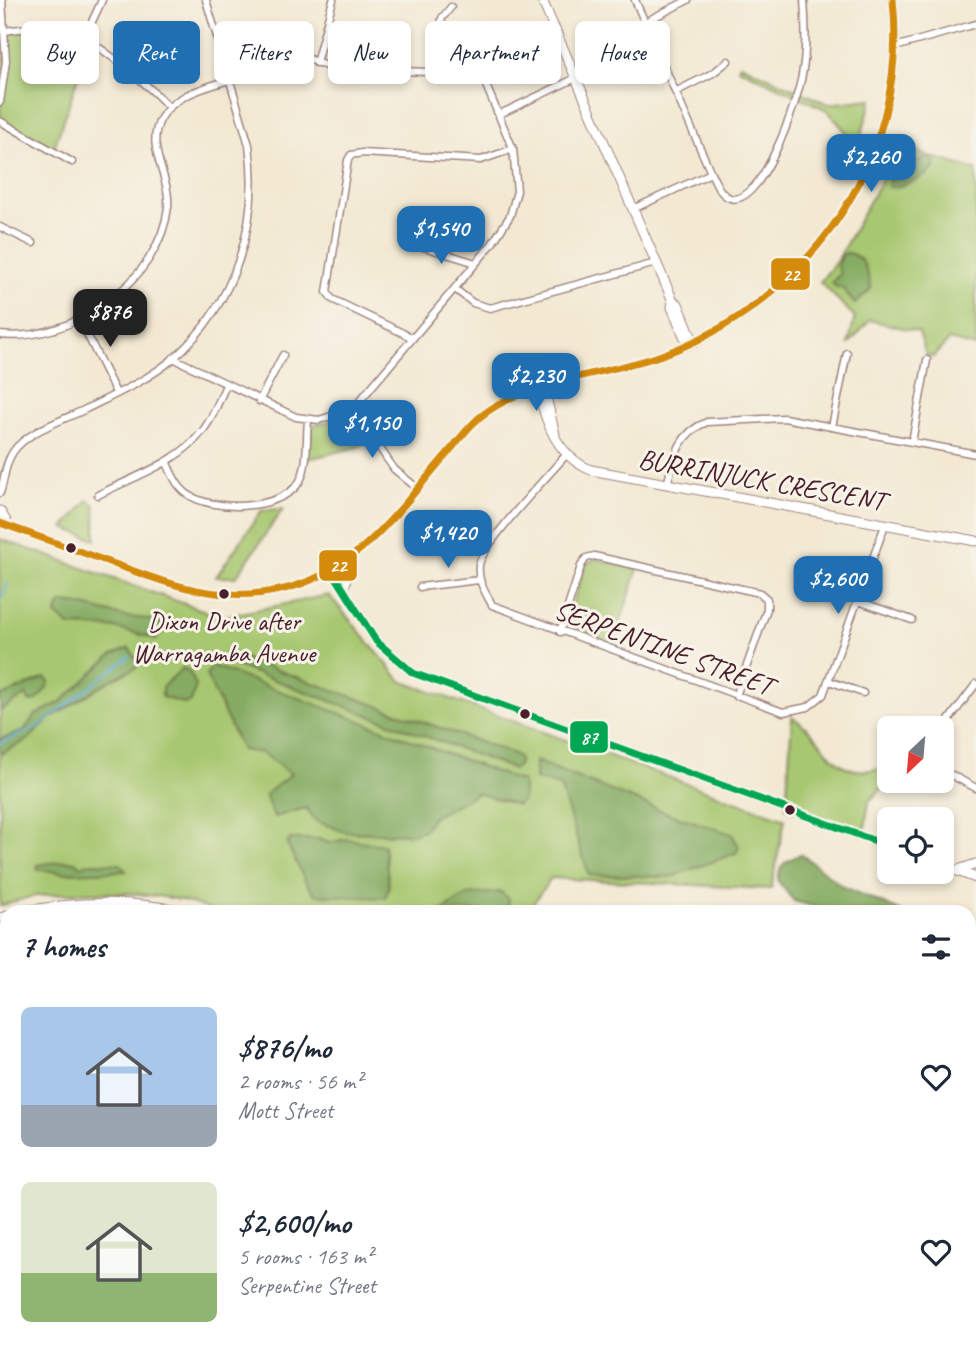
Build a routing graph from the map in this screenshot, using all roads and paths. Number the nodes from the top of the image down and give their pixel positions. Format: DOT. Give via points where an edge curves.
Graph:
graph roads {
  1 [pos="2,0"];
  2 [pos="102,0"];
  3 [pos="206,0"];
  4 [pos="333,0"];
  5 [pos="542,0"];
  6 [pos="635,0"];
  7 [pos="688,0"];
  8 [pos="804,0"];
  9 [pos="893,0"];
  10 [pos="451,7"];
  11 [pos="92,21"];
  12 [pos="442,21"];
  13 [pos="645,21"];
  14 [pos="647,21"];
  15 [pos="976,24"];
  16 [pos="214,25"];
  17 [pos="21,30"];
  18 [pos="4,31"];
  19 [pos="895,47"];
  20 [pos="99,50"];
  21 [pos="728,61"];
  22 [pos="316,63"];
  23 [pos="425,72"];
  24 [pos="575,76"];
  25 [pos="575,78"];
  26 [pos="670,80"];
  27 [pos="218,84"];
  28 [pos="230,84"];
  29 [pos="485,84"];
  30 [pos="579,84"];
  31 [pos="675,92"];
  32 [pos="0,102"];
  33 [pos="169,107"];
  34 [pos="500,114"];
  35 [pos="0,121"];
  36 [pos="513,149"];
  37 [pos="72,162"];
  38 [pos="711,173"];
  39 [pos="633,209"];
  40 [pos="0,227"];
  41 [pos="33,243"];
  42 [pos="414,244"];
  43 [pos="656,262"];
  44 [pos="476,263"];
  45 [pos="454,289"];
  46 [pos="79,318"];
  47 [pos="684,326"];
  48 [pos="713,334"];
  49 [pos="0,335"];
  50 [pos="412,338"];
  51 [pos="691,344"];
  52 [pos="671,352"];
  53 [pos="847,353"];
  54 [pos="283,355"];
  55 [pos="173,358"];
  56 [pos="927,360"];
  57 [pos="562,383"];
  58 [pos="226,386"];
  59 [pos="541,389"];
  60 [pos="117,393"];
  61 [pos="520,395"];
  62 [pos="259,401"];
  63 [pos="353,409"];
  64 [pos="547,410"];
  65 [pos="308,420"];
  66 [pos="832,427"];
  67 [pos="912,442"];
  68 [pos="976,454"];
  69 [pos="566,455"];
  70 [pos="166,461"];
  71 [pos="1,477"];
  72 [pos="667,485"];
  73 [pos="417,488"];
  74 [pos="0,492"];
  75 [pos="98,495"];
  76 [pos="0,511"];
  77 [pos="5,525"];
  78 [pos="885,525"];
  79 [pos="976,541"];
  80 [pos="351,559"];
  81 [pos="334,570"];
  82 [pos="319,577"];
  83 [pos="479,580"];
  84 [pos="343,585"];
  85 [pos="420,587"];
  86 [pos="858,601"];
  87 [pos="912,620"];
  88 [pos="560,632"];
  89 [pos="829,681"];
  90 [pos="976,684"];
  91 [pos="863,693"];
  92 [pos="736,696"];
  93 [pos="952,716"];
  94 [pos="954,776"];
  95 [pos="976,788"];
  96 [pos="877,842"];
  97 [pos="976,864"];
  98 [pos="956,871"];
  99 [pos="976,876"];
  100 [pos="68,905"];
  101 [pos="108,905"];
  1 -- 18 [label="street"];
  2 -- 11 [label="street"];
  3 -- 16 [label="street"];
  4 -- 22 [label="street"];
  5 -- 24 [label="main road"];
  6 -- 13 [label="street"];
  7 -- 14 [label="street"];
  8 -- 38 [label="street" via="803,74 778,147 745,196 723,194"];
  9 -- 19 [label="main road"];
  10 -- 12 [label="street"];
  15 -- 19 [label="street"];
  17 -- 18 [label="street"];
  18 -- 32 [label="street"];
  19 -- 48 [label="main road" via="883,123 860,182 838,220 779,288"];
  20 -- 33 [label="street"];
  21 -- 31 [label="street"];
  22 -- 23 [label="street" via="345,70"];
  25 -- 34 [label="street"];
  26 -- 31 [label="street"];
  27 -- 33 [label="street"];
  28 -- 55 [label="street" via="252,164 247,239 219,303 202,329"];
  29 -- 34 [label="street"];
  30 -- 39 [label="main road"];
  31 -- 38 [label="street"];
  33 -- 46 [label="street" via="155,140 168,205 157,241 132,280 113,298"];
  34 -- 36 [label="street"];
  35 -- 37 [label="street"];
  36 -- 44 [label="street" via="515,202 504,229"];
  36 -- 50 [label="street" via="481,159 362,153 348,160 327,292 332,299"];
  38 -- 39 [label="street"];
  39 -- 43 [label="main road"];
  40 -- 41 [label="street"];
  42 -- 44 [label="street"];
  43 -- 45 [label="street" via="490,308 473,303"];
  43 -- 47 [label="main road"];
  44 -- 45 [label="street"];
  45 -- 50 [label="street"];
  46 -- 49 [label="street" via="37,334"];
  46 -- 60 [label="street"];
  47 -- 48 [label="main road"];
  47 -- 51 [label="main road"];
  47 -- 52 [label="main road"];
  48 -- 51 [label="main road"];
  50 -- 63 [label="street"];
  51 -- 52 [label="main road"];
  52 -- 57 [label="main road"];
  53 -- 66 [label="street"];
  54 -- 62 [label="street"];
  55 -- 58 [label="street"];
  55 -- 60 [label="street"];
  56 -- 67 [label="street"];
  57 -- 59 [label="main road"];
  57 -- 64 [label="main road"];
  58 -- 62 [label="street"];
  58 -- 70 [label="street" via="204,430"];
  59 -- 61 [label="main road"];
  59 -- 64 [label="main road"];
  60 -- 71 [label="street" via="38,432 13,451"];
  61 -- 64 [label="main road"];
  61 -- 73 [label="main road" via="474,422"];
  62 -- 65 [label="street"];
  63 -- 65 [label="street"];
  63 -- 73 [label="street" via="394,469"];
  64 -- 69 [label="main road" via="549,428"];
  65 -- 70 [label="street" via="299,483 284,495 260,503 219,505 192,497 176,482"];
  66 -- 67 [label="street"];
  66 -- 72 [label="street" via="784,418 707,422 677,445"];
  67 -- 68 [label="street"];
  69 -- 72 [label="main road, BURRINJUCK CRESCENT" via="591,470"];
  69 -- 83 [label="street" via="497,535 479,562"];
  70 -- 75 [label="street"];
  71 -- 74 [label="street"];
  72 -- 78 [label="main road, BURRINJUCK CRESCENT"];
  73 -- 80 [label="main road"];
  76 -- 77 [label="main road"];
  77 -- 82 [label="main road" via="201,593 257,594"];
  78 -- 79 [label="main road, BURRINJUCK CRESCENT"];
  78 -- 86 [label="street, SERPENTINE STREET"];
  80 -- 81 [label="main road"];
  80 -- 84 [label="main road"];
  81 -- 82 [label="main road"];
  81 -- 84 [label="main road"];
  82 -- 84 [label="main road"];
  83 -- 85 [label="street"];
  83 -- 88 [label="street, SERPENTINE STREET" via="492,605"];
  84 -- 96 [label="main road" via="376,640 413,673"];
  86 -- 87 [label="street"];
  86 -- 89 [label="street, SERPENTINE STREET"];
  88 -- 92 [label="street, SERPENTINE STREET"];
  88 -- 92 [label="street" via="581,566 594,556 760,593 767,609"];
  89 -- 91 [label="street"];
  89 -- 92 [label="street, SERPENTINE STREET" via="823,695 794,712"];
  90 -- 93 [label="street"];
  94 -- 95 [label="street"];
  97 -- 98 [label="main road"];
  98 -- 99 [label="main road"];
  100 -- 101 [label="main road"];
}
